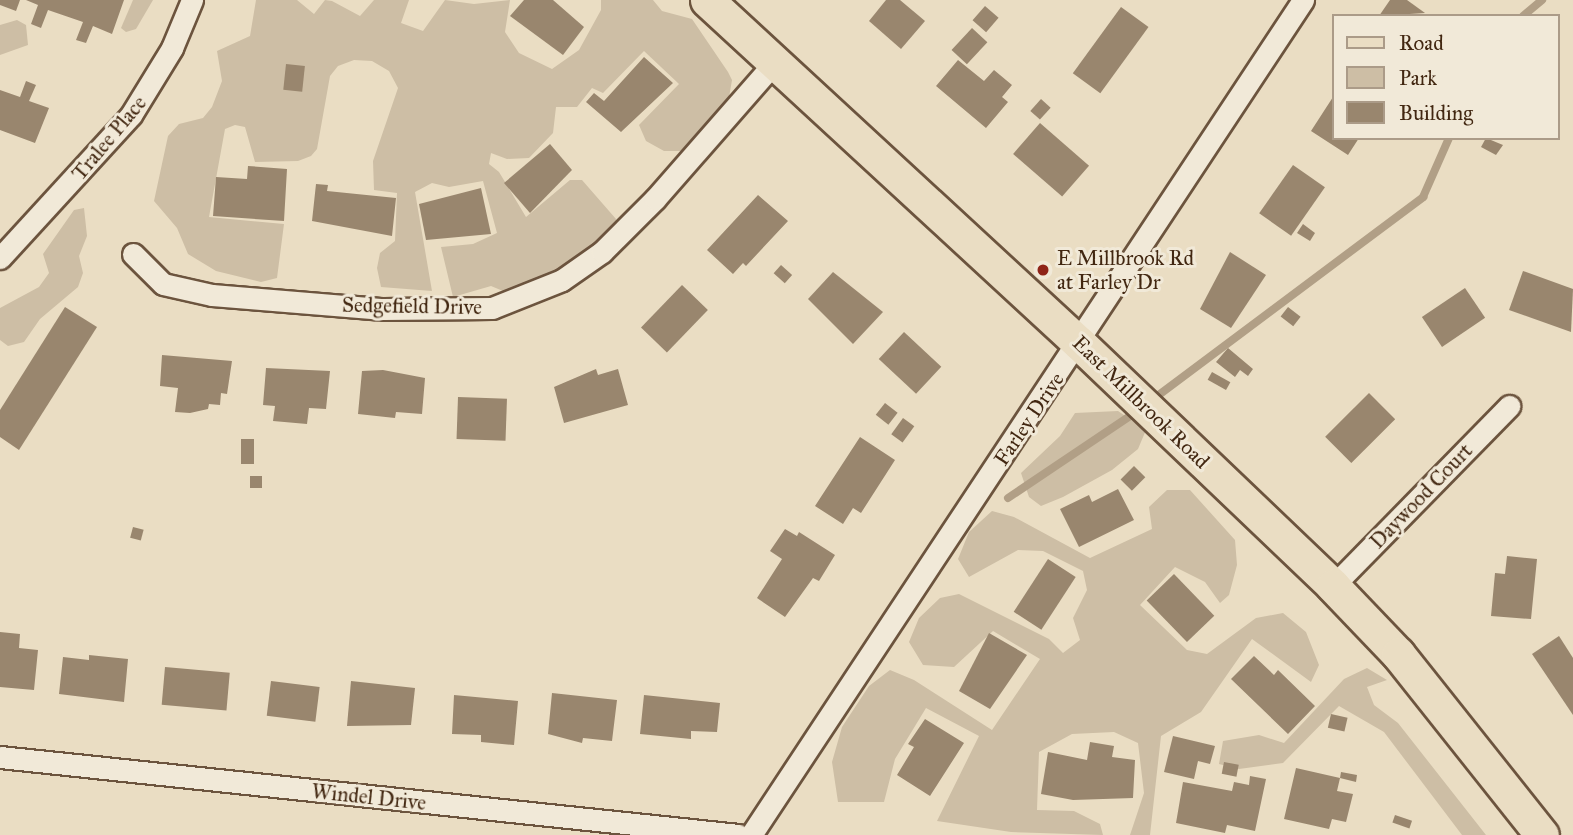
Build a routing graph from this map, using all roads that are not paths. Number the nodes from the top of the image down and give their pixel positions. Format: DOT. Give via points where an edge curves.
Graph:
graph roads {
  1 [pos="192,0"];
  2 [pos="707,0"];
  3 [pos="1303,0"];
  4 [pos="775,62"];
  5 [pos="133,254"];
  6 [pos="0,258"];
  7 [pos="1079,343"];
  8 [pos="1509,405"];
  9 [pos="1333,586"];
  10 [pos="0,757"];
  11 [pos="738,835"];
  12 [pos="751,835"];
  13 [pos="1542,835"];
  1 -- 6 [label="street, Tralee Place" via="172,48 131,115"];
  2 -- 4 [label="main road, East Millbrook Road"];
  3 -- 7 [label="street, Farley Drive"];
  4 -- 5 [label="street, Sedgefield Drive" via="655,199 602,252 562,280 492,308 383,309 212,295 163,284"];
  4 -- 7 [label="main road, East Millbrook Road"];
  7 -- 9 [label="main road, East Millbrook Road"];
  7 -- 12 [label="street, Farley Drive"];
  8 -- 9 [label="street, Daywood Court"];
  9 -- 13 [label="main road, East Millbrook Road" via="1398,653"];
  10 -- 11 [label="street, Windel Drive"];
}
